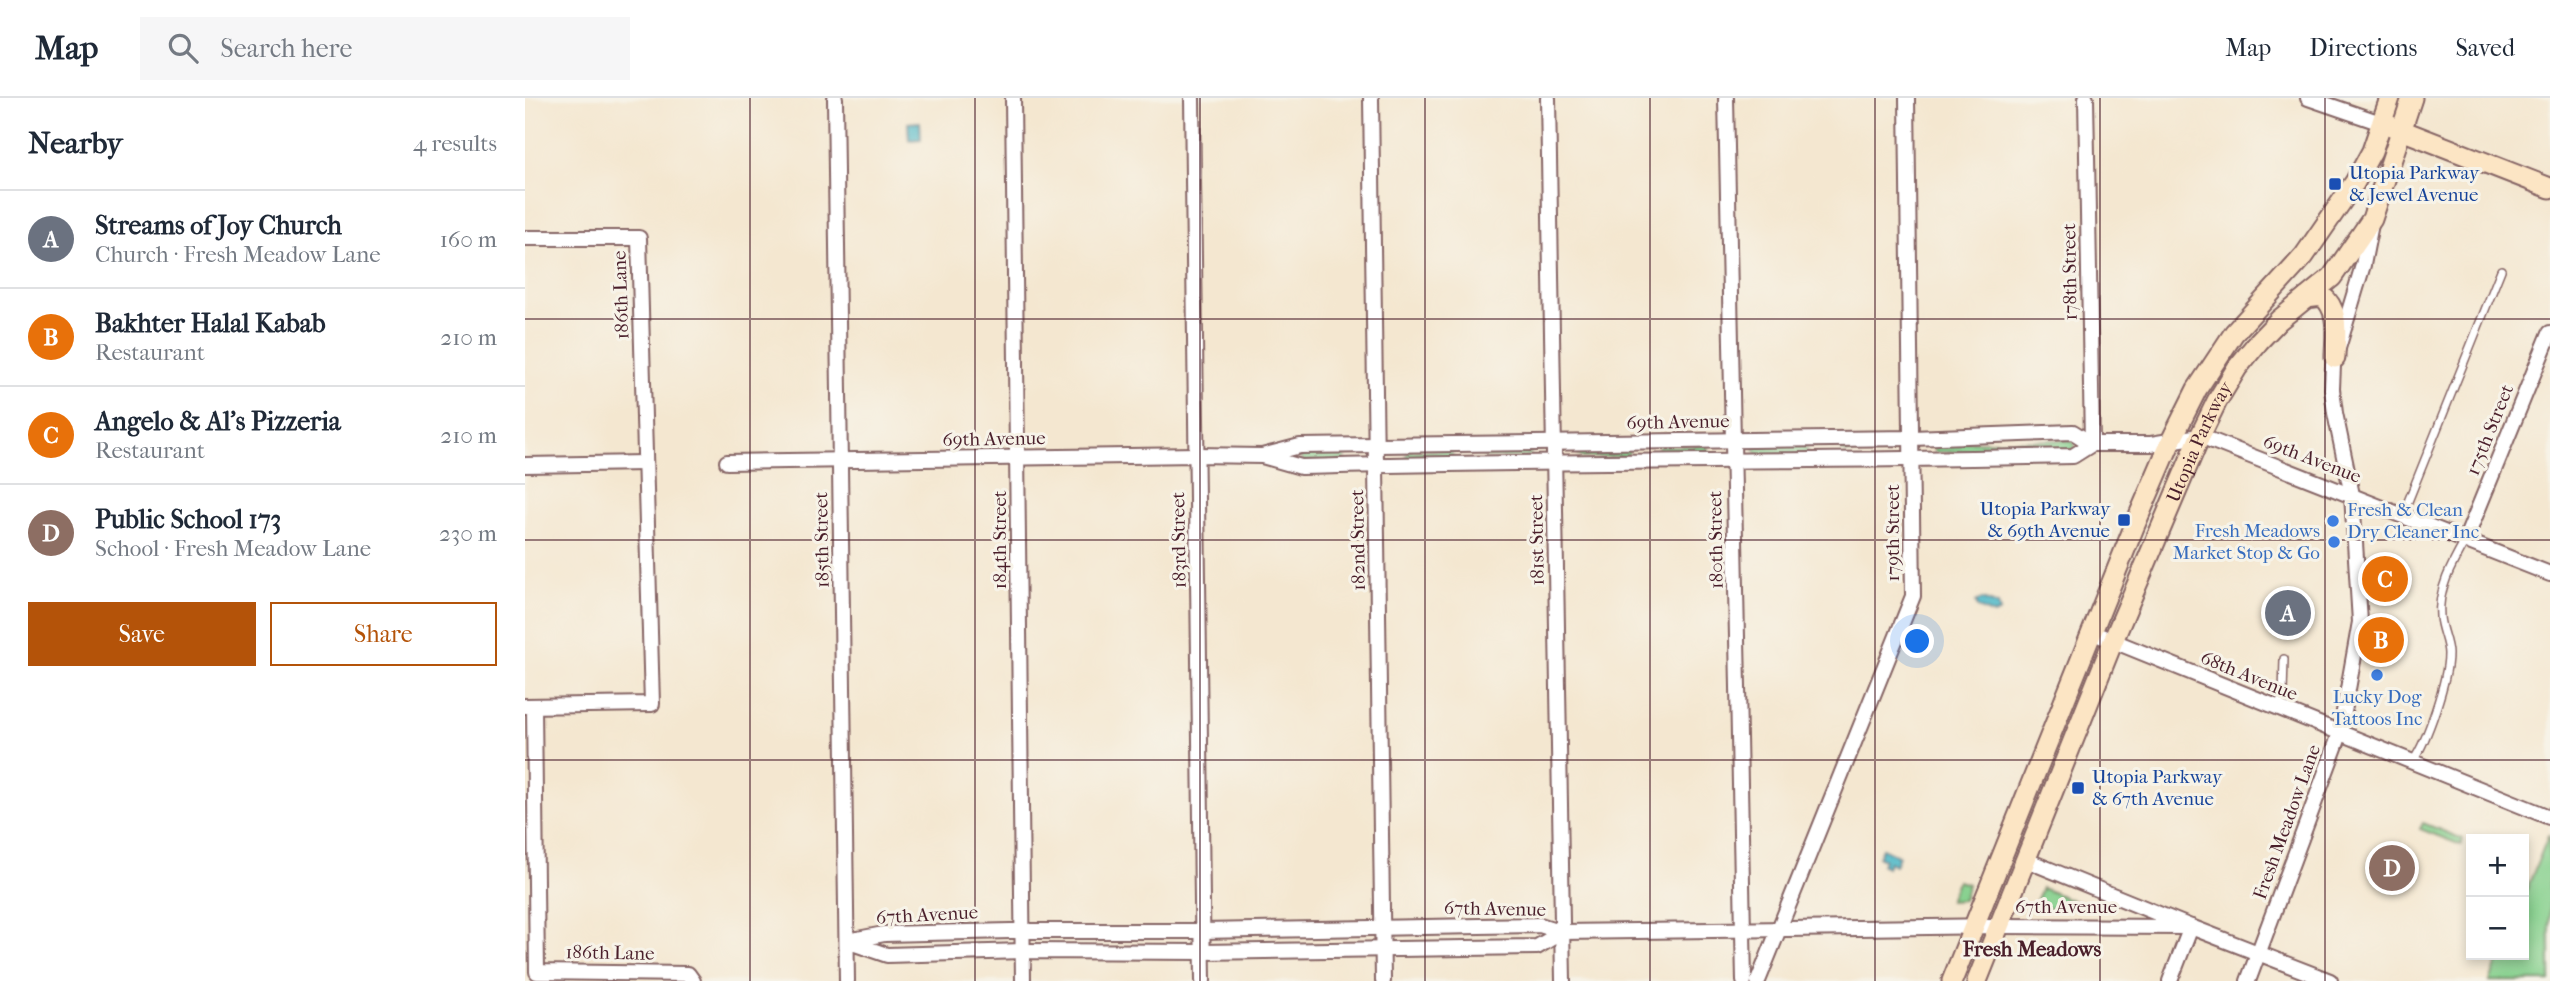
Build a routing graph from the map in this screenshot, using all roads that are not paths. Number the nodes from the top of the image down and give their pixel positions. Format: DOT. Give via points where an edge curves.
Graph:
graph roads {
  1 [pos="835,98"];
  2 [pos="1013,98"];
  3 [pos="1192,98"];
  4 [pos="1371,98"];
  5 [pos="1548,98"];
  6 [pos="1726,98"];
  7 [pos="1907,98"];
  8 [pos="2086,98"];
  9 [pos="2308,98"];
  10 [pos="2390,98"];
  11 [pos="2412,98"];
  12 [pos="2381,123"];
  13 [pos="2402,130"];
  14 [pos="2550,188"];
  15 [pos="2372,219"];
  16 [pos="525,238"];
  17 [pos="2501,270"];
  18 [pos="2306,298"];
  19 [pos="2550,333"];
  20 [pos="2335,358"];
  21 [pos="2200,436"];
  22 [pos="1912,438"];
  23 [pos="1821,439"];
  24 [pos="1734,440"];
  25 [pos="2171,441"];
  26 [pos="1643,442"];
  27 [pos="1467,444"];
  28 [pos="1555,444"];
  29 [pos="2092,444"];
  30 [pos="1375,446"];
  31 [pos="1197,456"];
  32 [pos="1262,456"];
  33 [pos="1018,458"];
  34 [pos="1912,460"];
  35 [pos="840,461"];
  36 [pos="1821,461"];
  37 [pos="727,462"];
  38 [pos="1555,462"];
  39 [pos="1734,462"];
  40 [pos="645,463"];
  41 [pos="1644,463"];
  42 [pos="1466,464"];
  43 [pos="525,465"];
  44 [pos="1376,465"];
  45 [pos="2352,495"];
  46 [pos="2403,514"];
  47 [pos="2465,541"];
  48 [pos="2550,574"];
  49 [pos="2091,632"];
  50 [pos="2113,641"];
  51 [pos="2284,659"];
  52 [pos="529,706"];
  53 [pos="2278,708"];
  54 [pos="2340,734"];
  55 [pos="2413,762"];
  56 [pos="2550,816"];
  57 [pos="2026,860"];
  58 [pos="531,918"];
  59 [pos="1974,926"];
  60 [pos="1999,926"];
  61 [pos="1383,927"];
  62 [pos="2192,927"];
  63 [pos="1780,929"];
  64 [pos="1022,930"];
  65 [pos="1742,930"];
  66 [pos="1202,931"];
  67 [pos="1562,932"];
  68 [pos="846,942"];
  69 [pos="1383,948"];
  70 [pos="1023,951"];
  71 [pos="1203,952"];
  72 [pos="2259,953"];
  73 [pos="537,976"];
  74 [pos="693,981"];
  75 [pos="847,981"];
  76 [pos="1023,981"];
  77 [pos="1203,981"];
  78 [pos="1383,981"];
  79 [pos="1563,981"];
  80 [pos="1744,981"];
  81 [pos="1758,981"];
  82 [pos="1952,981"];
  83 [pos="1977,981"];
  84 [pos="2170,981"];
  85 [pos="2248,981"];
  86 [pos="2330,981"];
  1 -- 35 [label="street, 185th Street"];
  2 -- 33 [label="street, 184th Street"];
  3 -- 31 [label="street, 183rd Street"];
  4 -- 30 [label="street, 182nd Street"];
  5 -- 28 [label="street, 181st Street"];
  6 -- 24 [label="street, 180th Street"];
  7 -- 22 [label="street, 179th Street"];
  8 -- 29 [label="street, 178th Street"];
  9 -- 12 [label="street"];
  10 -- 12 [label="main road, Utopia Parkway"];
  11 -- 13 [label="main road, Utopia Parkway"];
  12 -- 13 [label="main road"];
  12 -- 25 [label="main road, Utopia Parkway" via="2372,151 2348,193 2304,256 2221,351"];
  13 -- 14 [label="main road"];
  13 -- 15 [label="main road, Utopia Parkway"];
  15 -- 18 [label="main road, Utopia Parkway" via="2332,276"];
  15 -- 20 [label="street, Fresh Meadow Lane"];
  16 -- 40 [label="street, 186th Lane" via="639,238"];
  17 -- 46 [label="lane"];
  18 -- 20 [label="main road" via="2322,296 2331,302"];
  18 -- 21 [label="main road, Utopia Parkway" via="2237,368"];
  19 -- 47 [label="street, 175th Street"];
  20 -- 45 [label="street, Fresh Meadow Lane" via="2332,389"];
  21 -- 25 [label="street, 69th Avenue"];
  21 -- 45 [label="street, 69th Avenue"];
  21 -- 50 [label="main road, Utopia Parkway"];
  22 -- 23 [label="street, 69th Avenue"];
  22 -- 29 [label="street, 69th Avenue" via="2073,432"];
  22 -- 34 [label="street, 179th Street"];
  23 -- 24 [label="street, 69th Avenue"];
  23 -- 36 [label="street"];
  24 -- 26 [label="street, 69th Avenue"];
  24 -- 39 [label="street, 180th Street"];
  25 -- 29 [label="street, 69th Avenue"];
  25 -- 49 [label="main road, Utopia Parkway"];
  26 -- 28 [label="street, 69th Avenue"];
  26 -- 41 [label="street"];
  27 -- 28 [label="street, 69th Avenue"];
  27 -- 30 [label="street, 69th Avenue"];
  27 -- 42 [label="street"];
  28 -- 38 [label="street, 181st Street"];
  29 -- 34 [label="street, 69th Avenue" via="2073,456"];
  30 -- 32 [label="street, 69th Avenue" via="1300,446"];
  30 -- 44 [label="street, 182nd Street"];
  31 -- 32 [label="street, 69th Avenue"];
  31 -- 33 [label="street, 69th Avenue"];
  31 -- 66 [label="street, 183rd Street"];
  32 -- 44 [label="street, 69th Avenue" via="1301,467"];
  33 -- 35 [label="street, 69th Avenue"];
  33 -- 64 [label="street, 184th Street"];
  34 -- 36 [label="street, 69th Avenue"];
  34 -- 63 [label="street, 179th Street" via="1913,596"];
  35 -- 37 [label="street, 69th Avenue"];
  35 -- 68 [label="street, 185th Street"];
  36 -- 39 [label="street, 69th Avenue"];
  38 -- 41 [label="street, 69th Avenue"];
  38 -- 42 [label="street, 69th Avenue"];
  38 -- 67 [label="street, 181st Street"];
  39 -- 41 [label="street, 69th Avenue"];
  39 -- 65 [label="street, 180th Street"];
  40 -- 43 [label="street"];
  40 -- 52 [label="street, 186th Lane" via="652,704"];
  42 -- 44 [label="street, 69th Avenue"];
  44 -- 61 [label="street, 182nd Street"];
  45 -- 46 [label="street, 69th Avenue"];
  45 -- 54 [label="street, Fresh Meadow Lane" via="2360,622"];
  46 -- 47 [label="street, 69th Avenue"];
  47 -- 48 [label="street, 69th Avenue"];
  47 -- 55 [label="lane" via="2443,589 2439,615 2448,653 2444,676 2423,747"];
  49 -- 50 [label="street, 68th Avenue"];
  49 -- 59 [label="main road, Utopia Parkway"];
  50 -- 53 [label="street, 68th Avenue"];
  50 -- 57 [label="main road, Utopia Parkway"];
  51 -- 53 [label="lane"];
  52 -- 58 [label="street, 186th Lane"];
  53 -- 54 [label="street, 68th Avenue"];
  54 -- 55 [label="street, 68th Avenue"];
  54 -- 72 [label="street, Fresh Meadow Lane"];
  55 -- 56 [label="street, 68th Avenue"];
  57 -- 60 [label="main road, Utopia Parkway"];
  57 -- 62 [label="street, 67th Avenue"];
  58 -- 73 [label="street, 186th Lane"];
  59 -- 60 [label="street, 67th Avenue"];
  59 -- 63 [label="street, 67th Avenue"];
  59 -- 82 [label="main road, Utopia Parkway"];
  60 -- 62 [label="street, 67th Avenue"];
  60 -- 83 [label="main road, Utopia Parkway"];
  61 -- 66 [label="street, 67th Avenue"];
  61 -- 67 [label="street, 67th Avenue" via="1540,925"];
  61 -- 69 [label="street, 182nd Street"];
  62 -- 72 [label="street, 67th Avenue"];
  62 -- 84 [label="street"];
  63 -- 65 [label="street, 67th Avenue"];
  63 -- 81 [label="street, 179th Street"];
  64 -- 66 [label="street, 67th Avenue"];
  64 -- 68 [label="street, 67th Avenue" via="884,934"];
  64 -- 70 [label="street, 184th Street"];
  65 -- 67 [label="street, 67th Avenue"];
  65 -- 80 [label="street, 180th Street"];
  66 -- 71 [label="street, 183rd Street"];
  67 -- 69 [label="street, 67th Avenue" via="1537,947"];
  67 -- 79 [label="street, 181st Street"];
  68 -- 70 [label="street, 67th Avenue" via="887,955"];
  68 -- 75 [label="street, 185th Street"];
  69 -- 71 [label="street, 67th Avenue"];
  69 -- 78 [label="street, 182nd Street"];
  70 -- 71 [label="street, 67th Avenue"];
  70 -- 76 [label="street, 184th Street"];
  71 -- 77 [label="street, 183rd Street"];
  72 -- 85 [label="street, Fresh Meadow Lane"];
  72 -- 86 [label="street, 67th Avenue"];
  73 -- 74 [label="street, 186th Lane" via="688,974"];
}
